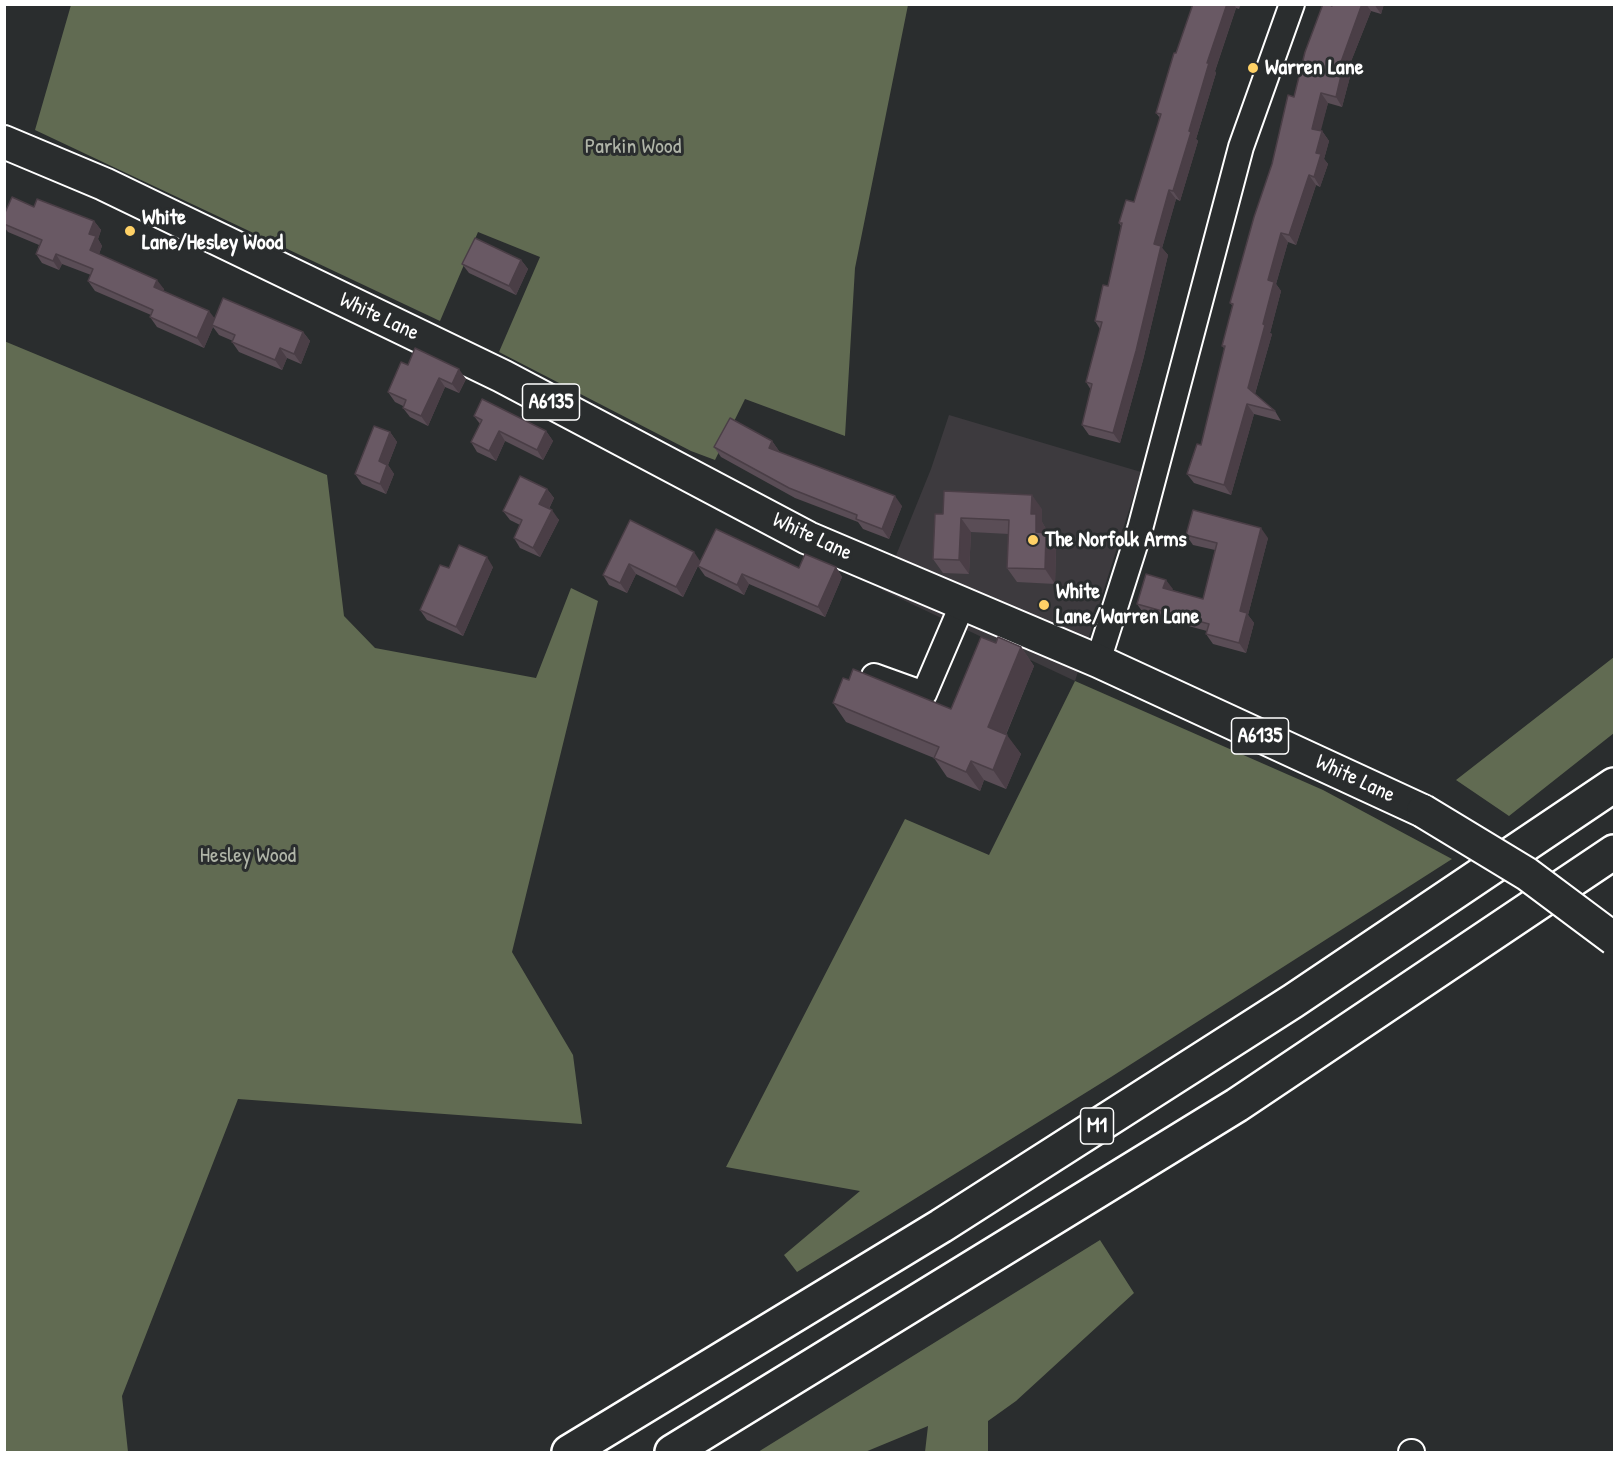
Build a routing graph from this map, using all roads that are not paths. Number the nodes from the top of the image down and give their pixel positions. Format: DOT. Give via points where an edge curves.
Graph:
graph roads {
  1 [pos="1292,4"];
  2 [pos="4,142"];
  3 [pos="963,603"];
  4 [pos="1098,661"];
  5 [pos="874,676"];
  6 [pos="1614,785"];
  7 [pos="1614,852"];
  8 [pos="1614,939"];
  9 [pos="569,1452"];
  10 [pos="672,1452"];
  1 -- 4 [label="street" via="1241,147 1140,529"];
  2 -- 3 [label="main road, White Lane / A6135" via="104,184 502,376 808,538"];
  3 -- 4 [label="main road, White Lane / A6135"];
  3 -- 5 [label="street" via="924,694"];
  4 -- 8 [label="main road, White Lane / A6135, bridge" via="1423,811 1527,874"];
  6 -- 9 [label="highway, M1" via="1243,1034 941,1226"];
  7 -- 10 [label="highway, M1" via="1237,1105"];
}
